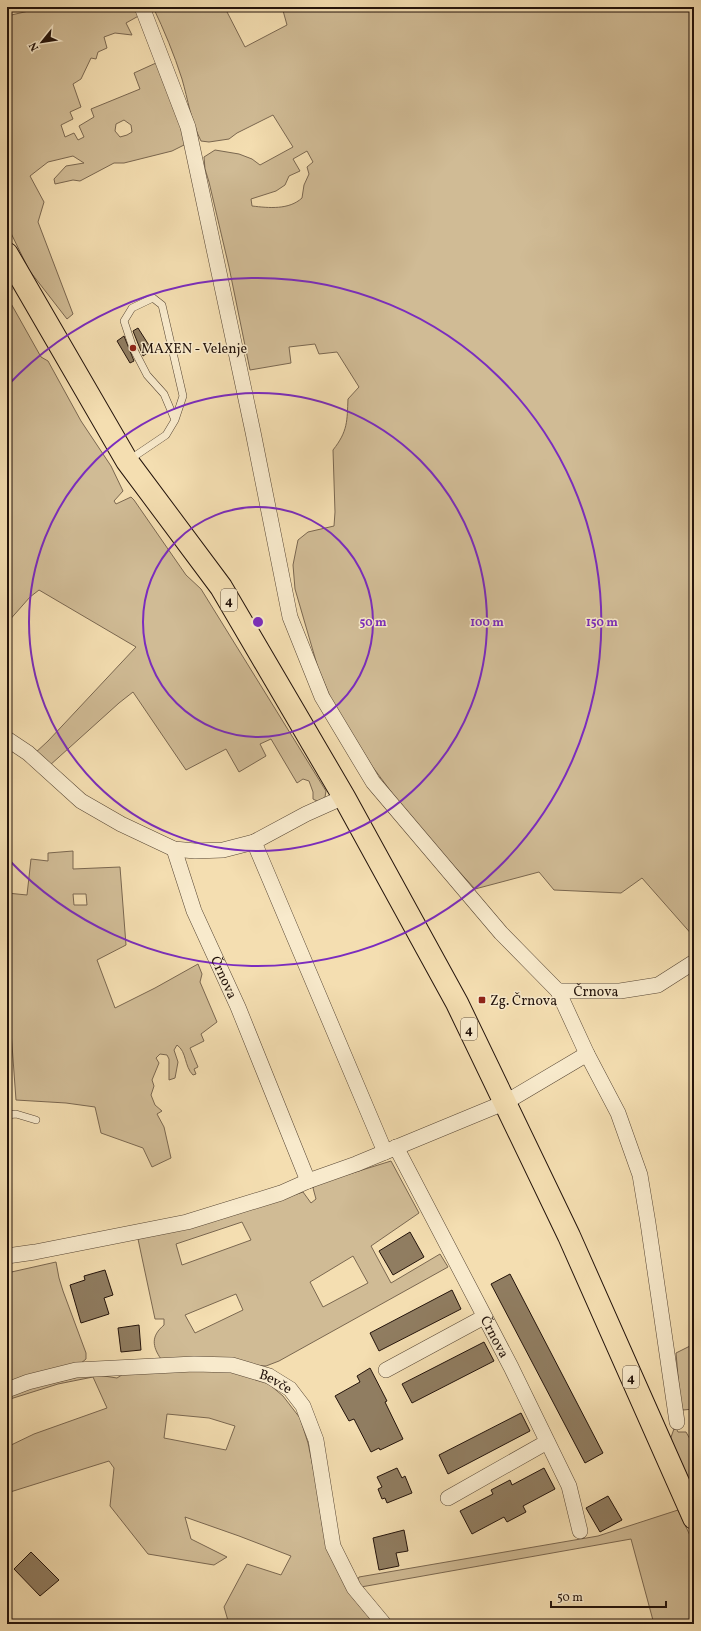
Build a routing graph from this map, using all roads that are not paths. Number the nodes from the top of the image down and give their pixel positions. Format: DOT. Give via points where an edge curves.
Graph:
graph roads {
  1 [pos="142,7"];
  2 [pos="7,254"];
  3 [pos="175,420"];
  4 [pos="127,461"];
  5 [pos="7,739"];
  6 [pos="344,797"];
  7 [pos="254,842"];
  8 [pos="174,848"];
  9 [pos="694,962"];
  10 [pos="558,991"];
  11 [pos="587,1054"];
  12 [pos="506,1102"];
  13 [pos="7,1115"];
  14 [pos="36,1120"];
  15 [pos="391,1150"];
  16 [pos="308,1181"];
  17 [pos="7,1256"];
  18 [pos="484,1317"];
  19 [pos="386,1370"];
  20 [pos="7,1390"];
  21 [pos="678,1422"];
  22 [pos="547,1442"];
  23 [pos="448,1498"];
  24 [pos="694,1518"];
  25 [pos="580,1531"];
  26 [pos="384,1624"];
  1 -- 10 [label="street" via="188,126 290,617 322,697 373,782 501,933"];
  2 -- 4 [label="main road, 4"];
  3 -- 3 [label="lane" via="183,396 162,306 153,298 132,308 124,321 133,348 148,375 164,394"];
  3 -- 4 [label="lane" via="166,435"];
  4 -- 6 [label="main road, 4" via="221,587"];
  5 -- 8 [label="street" via="28,753 82,801 122,824"];
  6 -- 7 [label="street"];
  6 -- 12 [label="main road, 4" via="457,1003"];
  7 -- 8 [label="street" via="223,850 195,851"];
  7 -- 15 [label="street, Črnova"];
  8 -- 16 [label="street, Črnova" via="194,911 238,1007"];
  9 -- 10 [label="street, Črnova" via="658,985 620,990"];
  10 -- 11 [label="street, Črnova"];
  11 -- 12 [label="street"];
  11 -- 21 [label="street, Črnova" via="618,1114 640,1176"];
  12 -- 15 [label="street"];
  12 -- 24 [label="main road, 4" via="569,1236"];
  13 -- 14 [label="lane" via="16,1114"];
  15 -- 16 [label="street"];
  15 -- 18 [label="street, Črnova"];
  16 -- 17 [label="street" via="281,1193 187,1222"];
  18 -- 19 [label="street"];
  18 -- 22 [label="street, Črnova"];
  20 -- 26 [label="street, Bevče" via="76,1370 194,1364 232,1365 270,1376 290,1389 303,1406 316,1440 333,1546 354,1588"];
  22 -- 23 [label="street"];
  22 -- 25 [label="street, Črnova" via="569,1486"];
}
